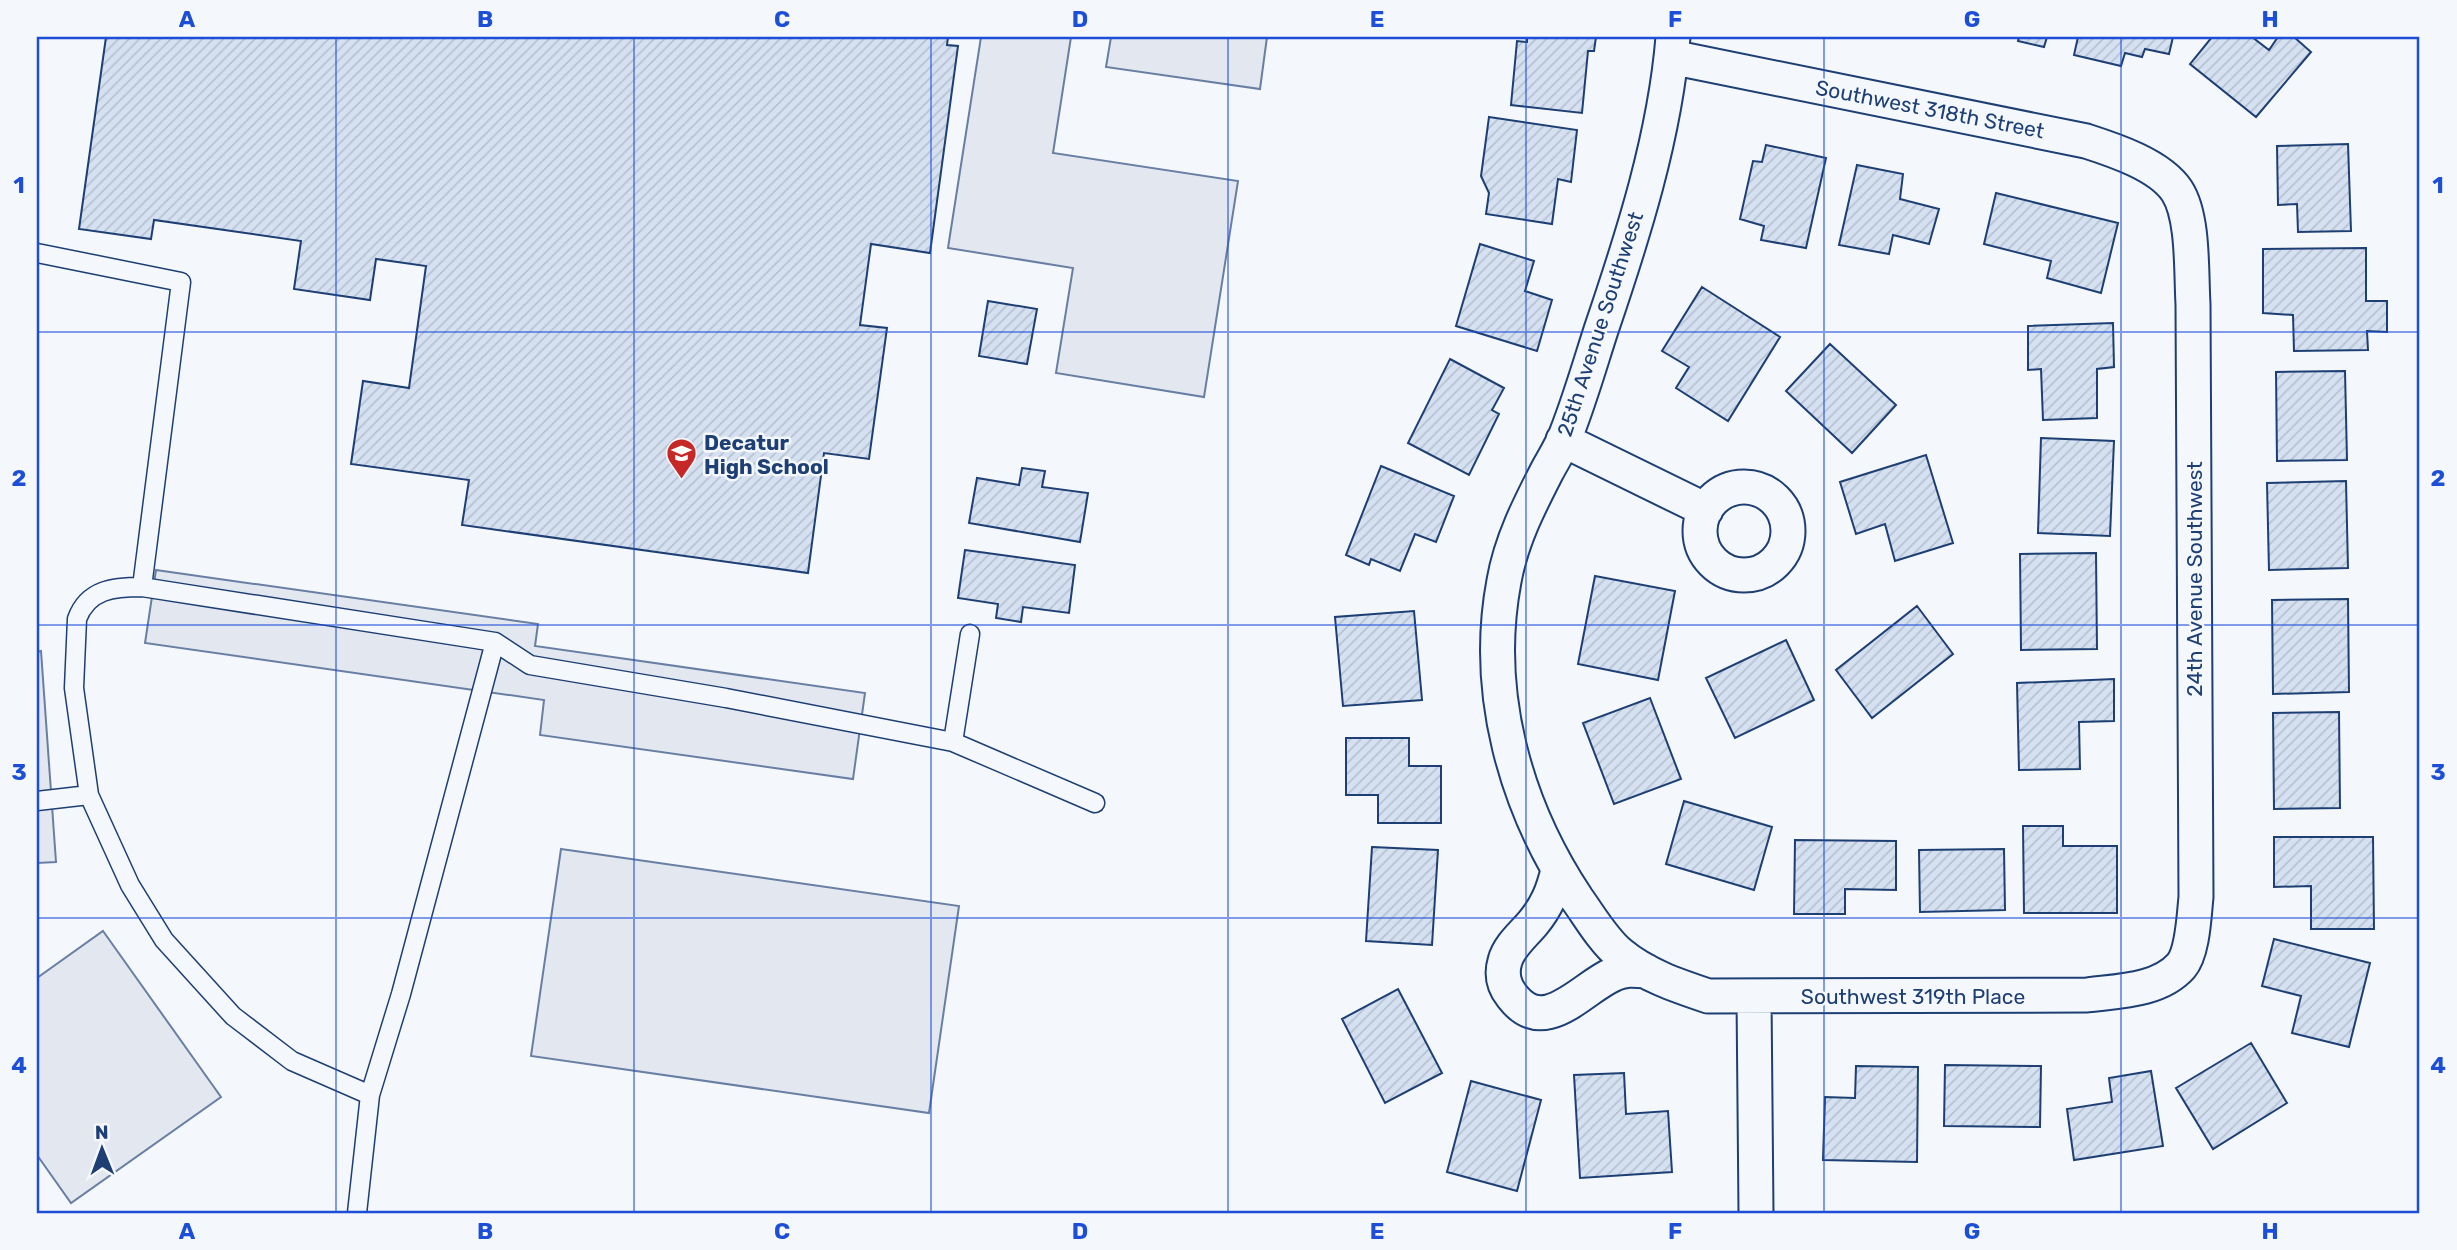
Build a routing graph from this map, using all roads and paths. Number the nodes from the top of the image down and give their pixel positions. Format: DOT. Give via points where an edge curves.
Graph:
graph roads {
  1 [pos="1672,47"];
  2 [pos="2176,190"];
  3 [pos="37,253"];
  4 [pos="1563,440"];
  5 [pos="1706,510"];
  6 [pos="142,587"];
  7 [pos="970,634"];
  8 [pos="495,642"];
  9 [pos="953,742"];
  10 [pos="89,795"];
  11 [pos="37,801"];
  12 [pos="1095,803"];
  13 [pos="1558,870"];
  14 [pos="1590,918"];
  15 [pos="2180,967"];
  16 [pos="1646,971"];
  17 [pos="1754,997"];
  18 [pos="370,1095"];
  19 [pos="357,1213"];
  20 [pos="1756,1213"];
  1 -- 2 [label="street, Southwest 318th Street" via="2086,141 2129,157"];
  1 -- 4 [label="street, 25th Avenue Southwest" via="1629,248"];
  2 -- 15 [label="street, 24th Avenue Southwest" via="2187,227 2193,304 2196,858 2194,921"];
  3 -- 6 [label="lane" via="181,282"];
  4 -- 5 [label="street"];
  4 -- 13 [label="street, 25th Avenue Southwest" via="1521,522 1510,555 1497,663 1510,754"];
  6 -- 8 [label="lane"];
  6 -- 10 [label="lane" via="106,589 91,597 77,619 74,688"];
  7 -- 9 [label="lane"];
  8 -- 9 [label="lane" via="530,666"];
  8 -- 18 [label="lane"];
  9 -- 12 [label="lane"];
  10 -- 11 [label="lane"];
  10 -- 18 [label="lane" via="130,885 164,940 233,1016 292,1061"];
  13 -- 14 [label="street, 25th Avenue Southwest"];
  13 -- 16 [label="street" via="1551,897 1505,959 1506,988 1515,1000 1531,1011 1546,1013 1616,973"];
  14 -- 16 [label="street, Southwest 319th Place" via="1619,953"];
  15 -- 17 [label="street, Southwest 319th Place" via="2144,987 2087,995"];
  16 -- 17 [label="street, Southwest 319th Place" via="1708,996"];
  17 -- 20 [label="street"];
  18 -- 19 [label="lane"];
}
